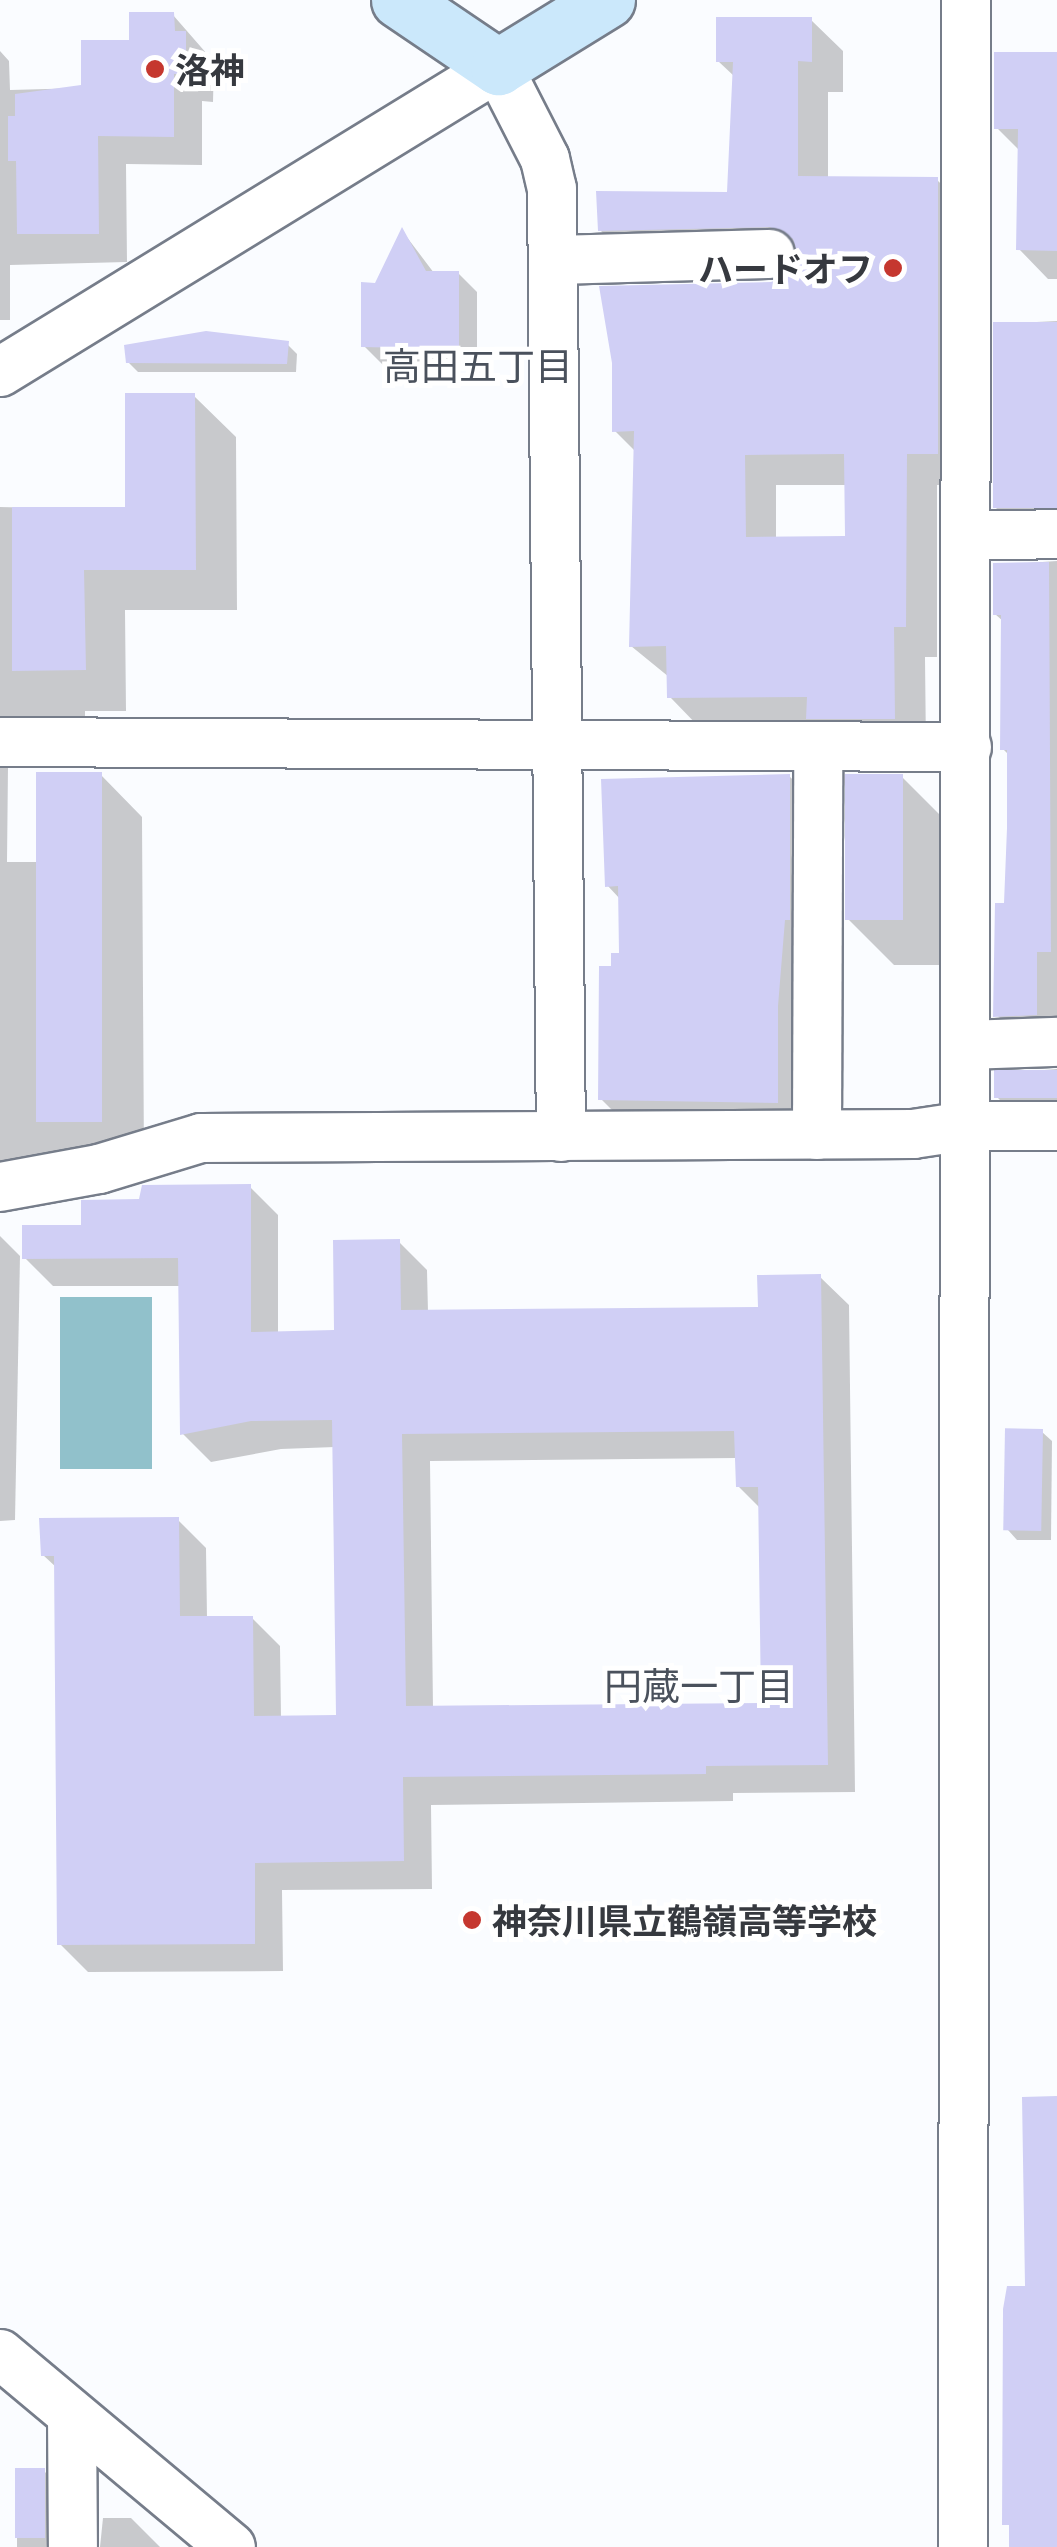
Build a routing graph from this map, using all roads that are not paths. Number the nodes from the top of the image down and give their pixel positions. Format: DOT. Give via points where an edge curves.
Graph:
graph roads {
  1 [pos="399,0"];
  2 [pos="608,0"];
  3 [pos="966,0"];
  4 [pos="498,67"];
  5 [pos="770,254"];
  6 [pos="554,260"];
  7 [pos="0,372"];
  8 [pos="1057,534"];
  9 [pos="966,536"];
  10 [pos="0,742"];
  11 [pos="558,745"];
  12 [pos="967,746"];
  13 [pos="818,766"];
  14 [pos="1057,1042"];
  15 [pos="969,1045"];
  16 [pos="966,1126"];
  17 [pos="1057,1126"];
  18 [pos="817,1135"];
  19 [pos="561,1137"];
  20 [pos="0,1187"];
  21 [pos="0,2354"];
  22 [pos="72,2415"];
  23 [pos="72,2547"];
  24 [pos="230,2547"];
  25 [pos="963,2547"];
  1 -- 4 [label="main road"];
  2 -- 4 [label="main road"];
  3 -- 9 [label="street"];
  4 -- 6 [label="street" via="544,159"];
  4 -- 7 [label="street"];
  5 -- 6 [label="street"];
  6 -- 11 [label="street"];
  8 -- 9 [label="street"];
  9 -- 12 [label="street"];
  10 -- 11 [label="street"];
  11 -- 12 [label="street"];
  11 -- 19 [label="street"];
  12 -- 15 [label="street"];
  13 -- 18 [label="street"];
  14 -- 15 [label="street"];
  15 -- 16 [label="street"];
  16 -- 17 [label="street"];
  16 -- 18 [label="street"];
  16 -- 25 [label="street"];
  18 -- 19 [label="street"];
  19 -- 20 [label="street" via="202,1138 98,1169"];
  21 -- 22 [label="street"];
  22 -- 23 [label="street"];
  22 -- 24 [label="street"];
}
